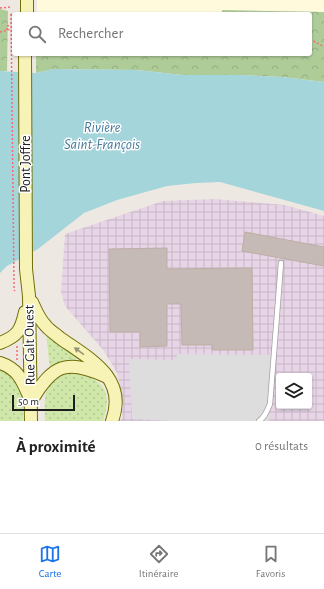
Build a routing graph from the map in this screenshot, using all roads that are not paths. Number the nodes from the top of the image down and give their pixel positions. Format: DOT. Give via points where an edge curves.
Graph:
graph roads {
  1 [pos="27,0"];
  2 [pos="27,12"];
  3 [pos="25,56"];
  4 [pos="281,263"];
  5 [pos="26,269"];
  6 [pos="29,296"];
  7 [pos="0,343"];
  8 [pos="0,363"];
  9 [pos="108,377"];
  10 [pos="32,401"];
  11 [pos="31,421"];
  12 [pos="112,421"];
  13 [pos="259,421"];
  1 -- 2 [label="main road"];
  3 -- 5 [label="main road, Pont Joffre"];
  4 -- 13 [label="lane" via="270,404"];
  5 -- 6 [label="main road, Rue Galt Ouest"];
  6 -- 7 [label="main road" via="22,327 11,338"];
  9 -- 6 [label="main road, one-way" via="100,367 47,328 38,317"];
  6 -- 10 [label="main road, Rue Galt Ouest"];
  8 -- 10 [label="main road" via="13,369 21,377"];
  9 -- 10 [label="main road" via="82,367 64,368 52,373 42,383"];
  9 -- 12 [label="main road" via="117,401"];
  10 -- 11 [label="main road, Rue Galt Ouest"];
}
